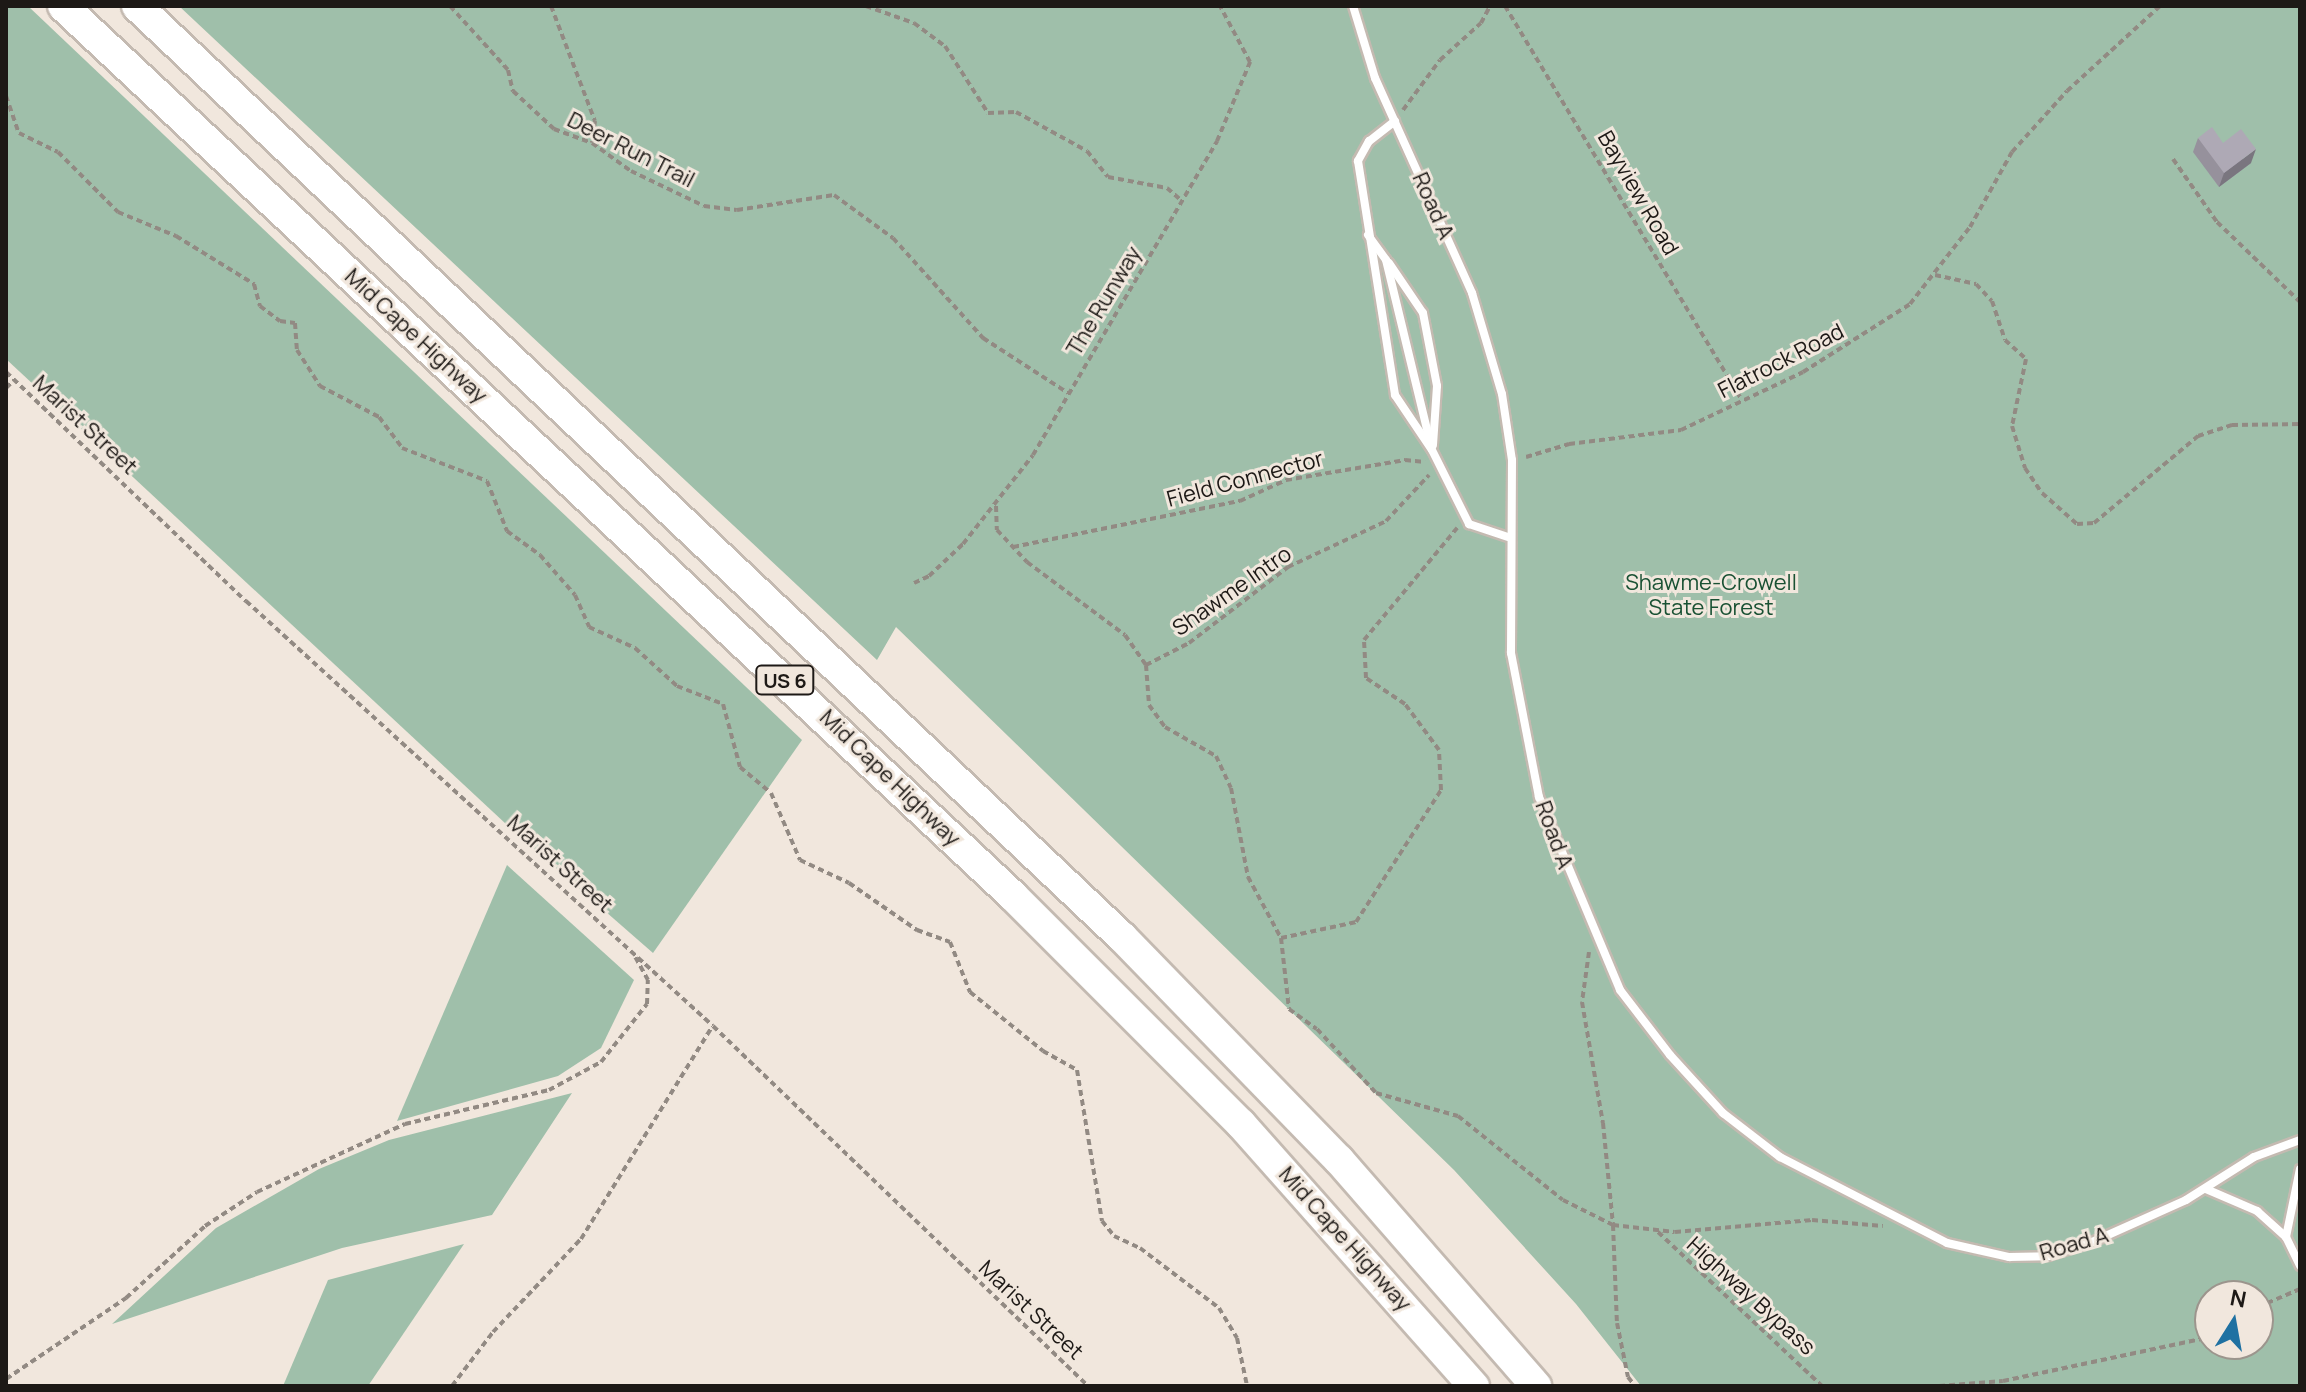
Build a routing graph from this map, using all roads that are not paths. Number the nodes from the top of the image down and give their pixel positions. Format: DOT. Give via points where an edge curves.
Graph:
graph roads {
  1 [pos="63,6"];
  2 [pos="137,6"];
  3 [pos="1353,6"];
  4 [pos="1395,121"];
  5 [pos="1365,231"];
  6 [pos="1386,260"];
  7 [pos="1432,450"];
  8 [pos="1508,537"];
  9 [pos="2300,1140"];
  10 [pos="2300,1169"];
  11 [pos="2206,1189"];
  12 [pos="2286,1237"];
  13 [pos="2300,1266"];
  14 [pos="1474,1386"];
  15 [pos="1536,1386"];
  1 -- 14 [label="highway, Mid Cape Highway / US 6" via="1013,896 1282,1168"];
  2 -- 15 [label="highway, Mid Cape Highway / US 6" via="1122,937 1339,1160"];
  3 -- 4 [label="lane, Road A" via="1353,19"];
  4 -- 5 [label="lane" via="1369,141 1358,161"];
  4 -- 8 [label="lane, Road A" via="1472,293 1502,394 1512,460"];
  5 -- 6 [label="lane"];
  5 -- 7 [label="lane" via="1395,395"];
  6 -- 7 [label="lane"];
  6 -- 7 [label="lane" via="1423,313 1437,386"];
  7 -- 8 [label="lane" via="1465,518 1486,533"];
  8 -- 11 [label="lane, Road A" via="1511,653 1539,797 1620,990 1723,1113 1780,1157 1913,1227 1947,1243 2009,1257 2048,1256 2090,1243"];
  9 -- 11 [label="lane, Road A" via="2254,1157"];
  10 -- 12 [label="lane"];
  11 -- 12 [label="lane" via="2257,1211"];
  12 -- 13 [label="lane"];
}
